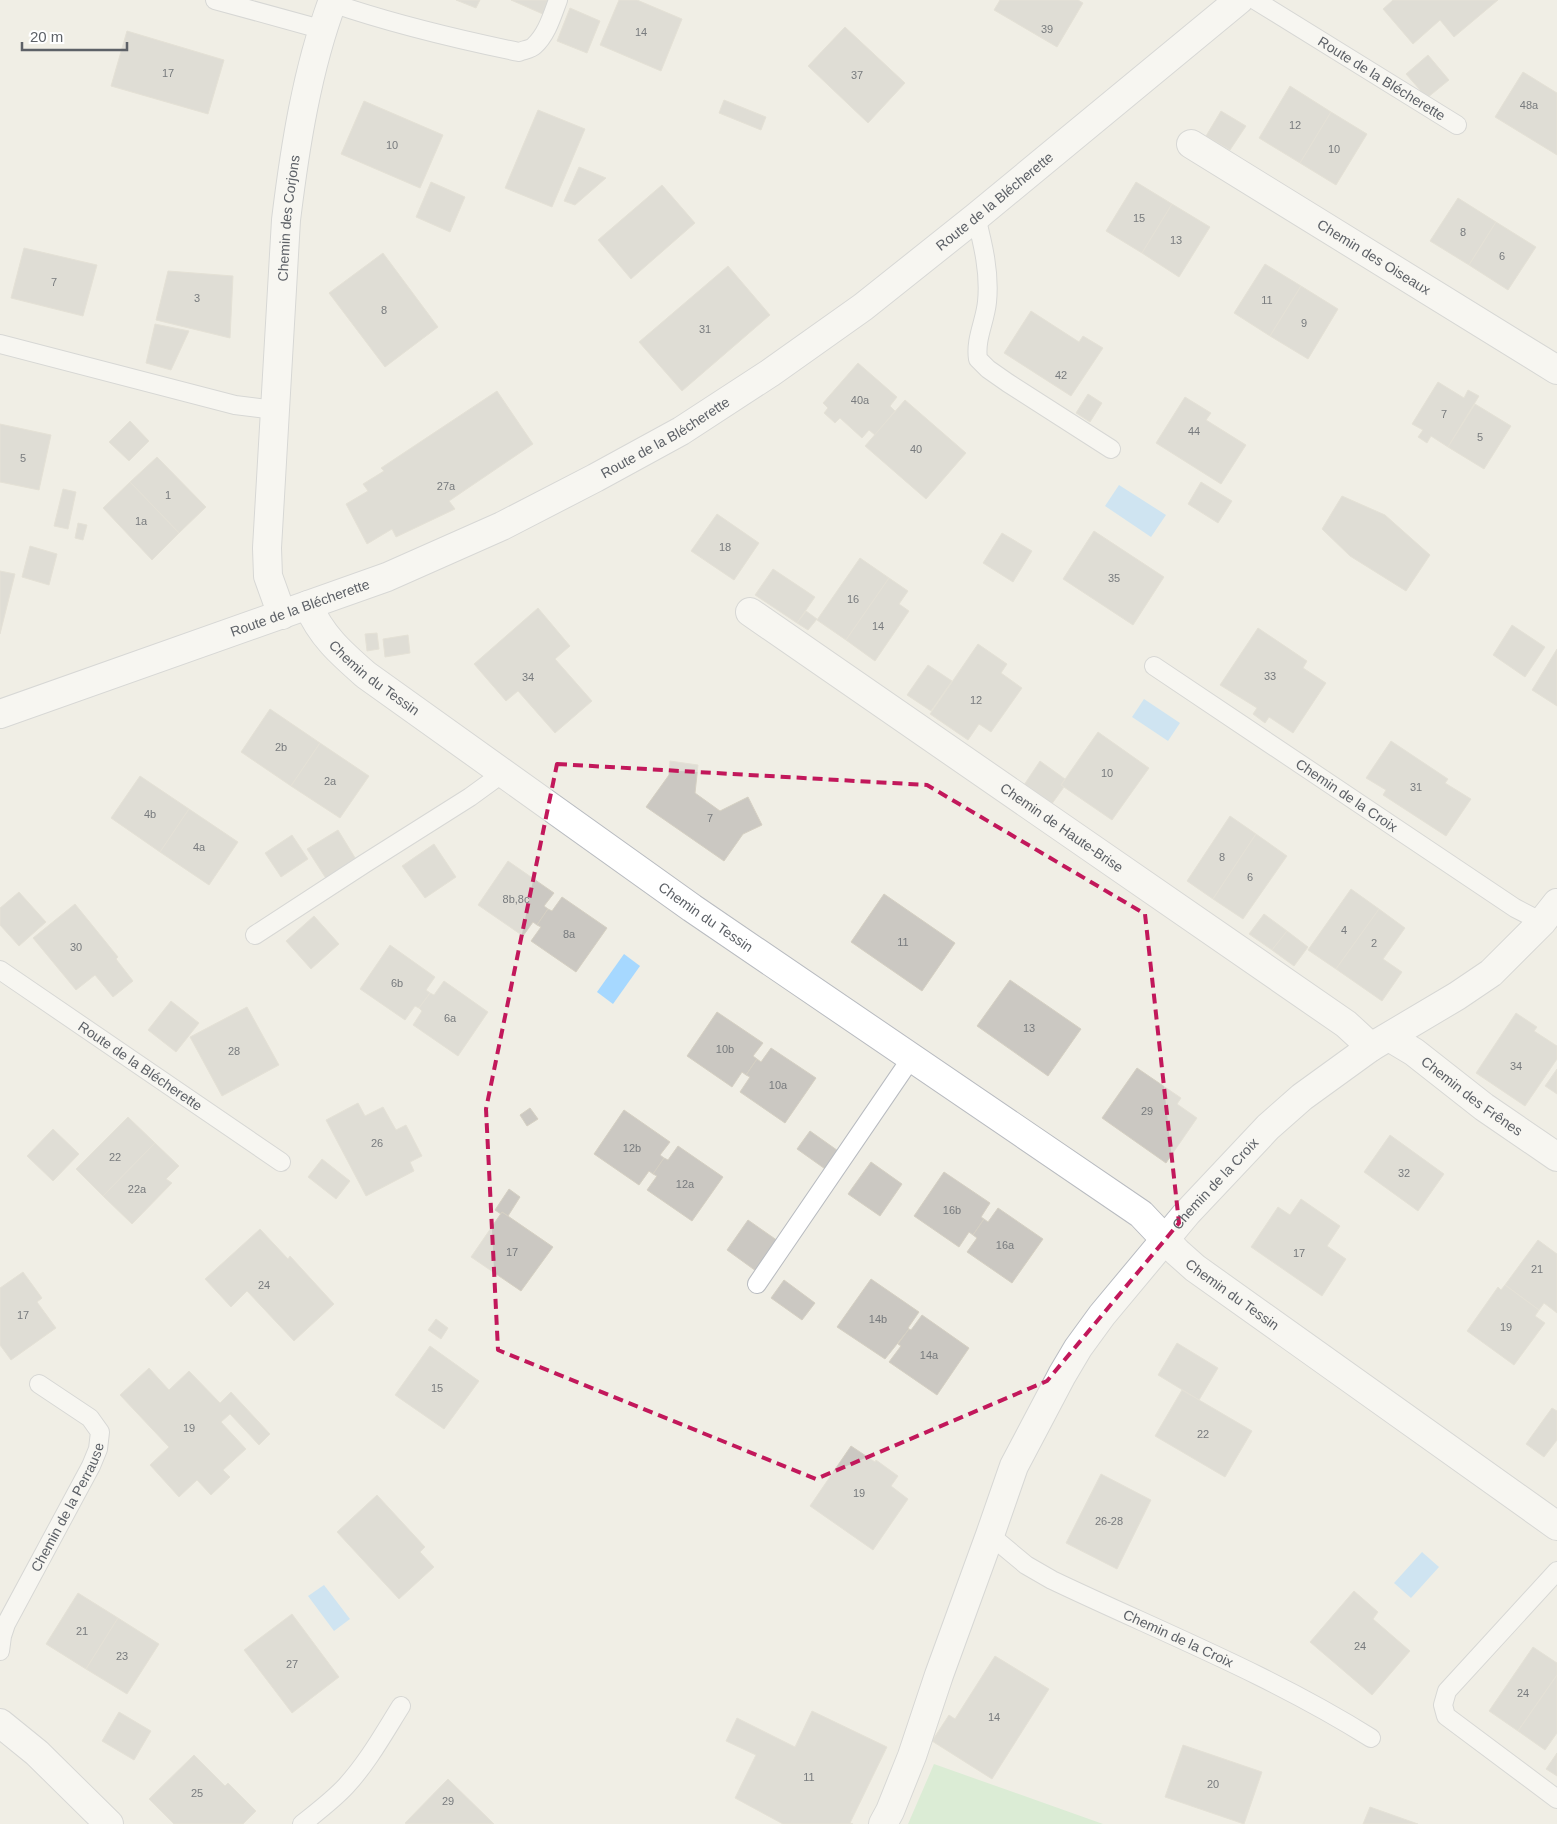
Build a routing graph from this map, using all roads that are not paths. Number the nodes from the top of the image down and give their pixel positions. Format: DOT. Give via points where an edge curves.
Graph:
graph roads {
  1 [pos="215,0"];
  2 [pos="558,0"];
  3 [pos="1239,0"];
  4 [pos="1255,0"];
  5 [pos="332,1"];
  6 [pos="324,30"];
  7 [pos="1457,125"];
  8 [pos="1191,144"];
  9 [pos="976,217"];
  10 [pos="0,344"];
  11 [pos="1557,370"];
  12 [pos="275,410"];
  13 [pos="1112,449"];
  14 [pos="308,605"];
  15 [pos="750,612"];
  16 [pos="282,615"];
  17 [pos="1154,666"];
  18 [pos="0,714"];
  19 [pos="503,773"];
  20 [pos="1550,913"];
  21 [pos="255,935"];
  22 [pos="0,970"];
  23 [pos="1380,1042"];
  24 [pos="912,1057"];
  25 [pos="1557,1157"];
  26 [pos="281,1162"];
  27 [pos="1166,1238"];
  28 [pos="757,1284"];
  29 [pos="39,1384"];
  30 [pos="1557,1526"];
  31 [pos="990,1535"];
  32 [pos="1557,1571"];
  33 [pos="0,1652"];
  34 [pos="401,1706"];
  35 [pos="0,1723"];
  36 [pos="1371,1738"];
  37 [pos="1557,1799"];
  38 [pos="109,1824"];
  39 [pos="302,1824"];
  40 [pos="883,1824"];
  1 -- 6 [label="lane"];
  2 -- 5 [label="lane" via="546,30 533,48 520,52 428,32 364,14"];
  3 -- 9 [label="street, Route de la Blécherette"];
  4 -- 7 [label="lane, Route de la Blécherette"];
  5 -- 6 [label="street, Chemin des Corjons"];
  6 -- 12 [label="street, Chemin des Corjons" via="306,94 286,220"];
  8 -- 11 [label="street, Chemin des Oiseaux"];
  9 -- 13 [label="lane" via="987,272 987,302 976,346 978,359 988,370"];
  9 -- 14 [label="street, Route de la Blécherette" via="855,312 681,431 502,526 388,577"];
  10 -- 12 [label="lane" via="235,405"];
  12 -- 16 [label="street, Chemin des Corjons" via="267,548 268,576"];
  14 -- 16 [label="street, Route de la Blécherette"];
  14 -- 19 [label="street, Chemin du Tessin" via="332,645 366,675"];
  15 -- 23 [label="street, Chemin de Haute-Brise" via="1346,1024"];
  16 -- 18 [label="street, Route de la Blécherette"];
  17 -- 20 [label="lane, Chemin de la Croix" via="1515,908"];
  19 -- 21 [label="lane"];
  19 -- 24 [label="street, Chemin du Tessin" via="692,908"];
  20 -- 23 [label="street, Chemin de la Croix" via="1491,973"];
  22 -- 26 [label="lane, Route de la Blécherette"];
  23 -- 25 [label="street, Chemin des Frênes" via="1414,1052 1484,1107"];
  23 -- 27 [label="street, Chemin de la Croix" via="1302,1097 1268,1126"];
  24 -- 27 [label="street, Chemin du Tessin" via="1141,1214"];
  24 -- 28 [label="lane"];
  27 -- 30 [label="street, Chemin du Tessin" via="1195,1268"];
  27 -- 31 [label="street, Chemin de la Croix" via="1102,1315 1066,1368 1014,1466"];
  29 -- 33 [label="lane, Chemin de la Perrause" via="90,1418 100,1432 98,1449 6,1624"];
  31 -- 36 [label="lane, Chemin de la Croix" via="1026,1565 1052,1580 1228,1662 1332,1714"];
  31 -- 40 [label="street, Chemin de la Croix" via="912,1756"];
  32 -- 37 [label="lane" via="1447,1691 1442,1705 1446,1716"];
  34 -- 39 [label="lane" via="347,1785"];
  35 -- 38 [label="street" via="37,1753"];
}
